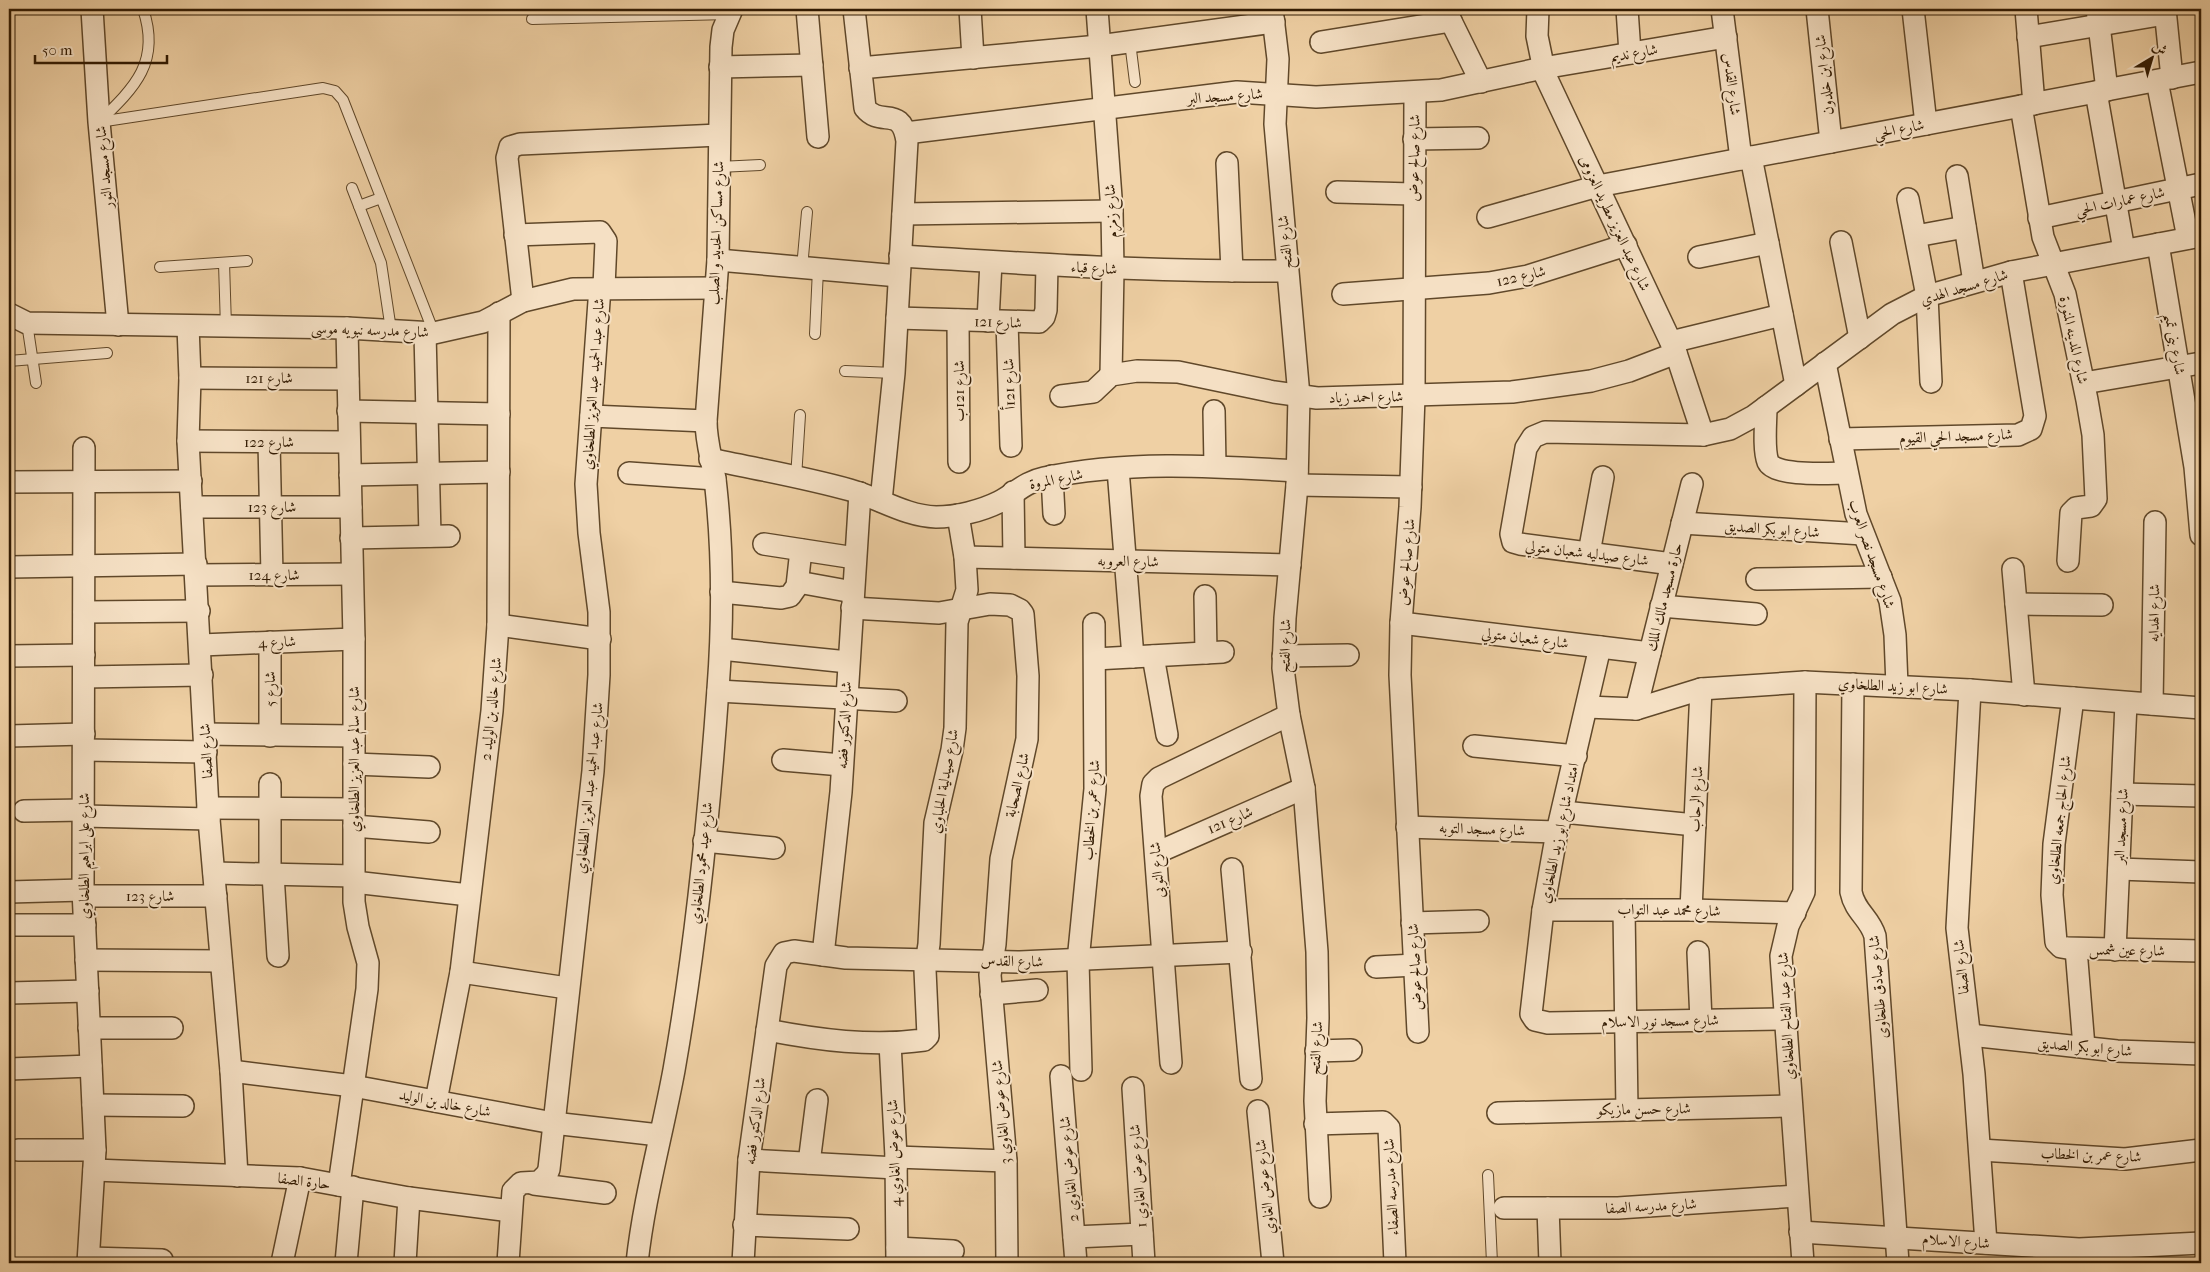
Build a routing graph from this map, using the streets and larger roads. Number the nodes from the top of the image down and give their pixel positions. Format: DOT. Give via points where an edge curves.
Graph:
graph roads {
  1 [pos="92,9"];
  2 [pos="807,9"];
  3 [pos="854,9"];
  4 [pos="970,9"];
  5 [pos="1097,9"];
  6 [pos="1538,9"];
  7 [pos="1627,9"];
  8 [pos="1722,9"];
  9 [pos="1817,9"];
  10 [pos="1913,9"];
  11 [pos="2026,9"];
  12 [pos="730,12"];
  13 [pos="2165,12"];
  14 [pos="1448,15"];
  15 [pos="1273,16"];
  16 [pos="2098,17"];
  17 [pos="1726,37"];
  18 [pos="2028,37"];
  19 [pos="1321,42"];
  20 [pos="1100,46"];
  21 [pos="1630,54"];
  22 [pos="973,58"];
  23 [pos="812,64"];
  24 [pos="720,67"];
  25 [pos="860,68"];
  26 [pos="1543,68"];
  27 [pos="2201,72"];
  28 [pos="2165,79"];
  29 [pos="1481,82"];
  30 [pos="2101,91"];
  31 [pos="1415,93"];
  32 [pos="1276,94"];
  33 [pos="2027,105"];
  34 [pos="1104,110"];
  35 [pos="1926,124"];
  36 [pos="906,133"];
  37 [pos="720,134"];
  38 [pos="818,137"];
  39 [pos="1478,138"];
  40 [pos="1414,139"];
  41 [pos="1830,142"];
  42 [pos="1746,158"];
  43 [pos="1227,163"];
  44 [pos="1957,176"];
  45 [pos="2201,184"];
  46 [pos="1598,186"];
  47 [pos="2179,189"];
  48 [pos="1337,192"];
  49 [pos="1413,194"];
  50 [pos="1908,199"];
  51 [pos="2116,202"];
  52 [pos="1112,211"];
  53 [pos="903,214"];
  54 [pos="1488,216"];
  55 [pos="2039,218"];
  56 [pos="1965,227"];
  57 [pos="516,235"];
  58 [pos="1916,236"];
  59 [pos="2195,237"];
  60 [pos="1841,242"];
  61 [pos="1768,243"];
  62 [pos="2158,244"];
  63 [pos="1626,246"];
  64 [pos="2124,250"];
  65 [pos="1699,257"];
  66 [pos="718,260"];
  67 [pos="991,262"];
  68 [pos="2052,263"];
  69 [pos="1047,265"];
  70 [pos="900,266"];
  71 [pos="1114,270"];
  72 [pos="1232,271"];
  73 [pos="1287,271"];
  74 [pos="2011,272"];
  75 [pos="1974,282"];
  76 [pos="602,287"];
  77 [pos="716,288"];
  78 [pos="1413,289"];
  79 [pos="1343,294"];
  80 [pos="1927,296"];
  81 [pos="523,301"];
  82 [pos="499,313"];
  83 [pos="1782,315"];
  84 [pos="17,318"];
  85 [pos="897,318"];
  86 [pos="958,320"];
  87 [pos="997,322"];
  88 [pos="118,325"];
  89 [pos="188,326"];
  90 [pos="347,328"];
  91 [pos="429,333"];
  92 [pos="1860,338"];
  93 [pos="1674,348"];
  94 [pos="2201,363"];
  95 [pos="1825,364"];
  96 [pos="2179,367"];
  97 [pos="1111,375"];
  98 [pos="190,378"];
  99 [pos="348,379"];
  100 [pos="1931,382"];
  101 [pos="2084,383"];
  102 [pos="1796,385"];
  103 [pos="1061,396"];
  104 [pos="1299,396"];
  105 [pos="1414,396"];
  106 [pos="1766,407"];
  107 [pos="348,411"];
  108 [pos="1214,411"];
  109 [pos="427,412"];
  110 [pos="499,414"];
  111 [pos="591,416"];
  112 [pos="706,421"];
  113 [pos="1703,435"];
  114 [pos="1840,439"];
  115 [pos="188,441"];
  116 [pos="269,442"];
  117 [pos="349,442"];
  118 [pos="1011,446"];
  119 [pos="84,448"];
  120 [pos="710,459"];
  121 [pos="959,462"];
  122 [pos="1214,466"];
  123 [pos="1118,469"];
  124 [pos="499,472"];
  125 [pos="630,473"];
  126 [pos="428,474"];
  127 [pos="1846,474"];
  128 [pos="350,475"];
  129 [pos="1052,476"];
  130 [pos="1603,476"];
  131 [pos="1297,478"];
  132 [pos="715,479"];
  133 [pos="84,481"];
  134 [pos="191,481"];
  135 [pos="9,482"];
  136 [pos="1692,484"];
  137 [pos="1411,487"];
  138 [pos="1013,492"];
  139 [pos="860,493"];
  140 [pos="881,501"];
  141 [pos="192,507"];
  142 [pos="271,507"];
  143 [pos="351,507"];
  144 [pos="1054,514"];
  145 [pos="958,515"];
  146 [pos="2155,522"];
  147 [pos="1682,523"];
  148 [pos="1863,534"];
  149 [pos="2201,534"];
  150 [pos="352,538"];
  151 [pos="764,544"];
  152 [pos="801,550"];
  153 [pos="1589,553"];
  154 [pos="965,557"];
  155 [pos="855,558"];
  156 [pos="1014,558"];
  157 [pos="1125,561"];
  158 [pos="2068,562"];
  159 [pos="1672,564"];
  160 [pos="1290,565"];
  161 [pos="9,567"];
  162 [pos="84,567"];
  163 [pos="2014,569"];
  164 [pos="196,570"];
  165 [pos="352,574"];
  166 [pos="272,575"];
  167 [pos="1881,577"];
  168 [pos="1757,579"];
  169 [pos="798,582"];
  170 [pos="721,592"];
  171 [pos="1205,596"];
  172 [pos="852,600"];
  173 [pos="2016,604"];
  174 [pos="2102,605"];
  175 [pos="1662,606"];
  176 [pos="962,608"];
  177 [pos="199,611"];
  178 [pos="84,612"];
  179 [pos="1756,614"];
  180 [pos="1401,623"];
  181 [pos="1094,624"];
  182 [pos="498,625"];
  183 [pos="354,639"];
  184 [pos="600,639"];
  185 [pos="270,642"];
  186 [pos="201,645"];
  187 [pos="1600,647"];
  188 [pos="720,649"];
  189 [pos="1650,653"];
  190 [pos="84,655"];
  191 [pos="1348,655"];
  192 [pos="9,656"];
  193 [pos="1283,656"];
  194 [pos="1143,657"];
  195 [pos="1095,659"];
  196 [pos="848,662"];
  197 [pos="202,675"];
  198 [pos="84,677"];
  199 [pos="1805,682"];
  200 [pos="1852,684"];
  201 [pos="1897,686"];
  202 [pos="1701,689"];
  203 [pos="1970,690"];
  204 [pos="718,692"];
  205 [pos="2024,695"];
  206 [pos="846,698"];
  207 [pos="2073,698"];
  208 [pos="896,701"];
  209 [pos="2126,703"];
  210 [pos="2152,704"];
  211 [pos="1587,707"];
  212 [pos="2201,708"];
  213 [pos="1636,709"];
  214 [pos="1289,715"];
  215 [pos="1167,735"];
  216 [pos="9,736"];
  217 [pos="270,736"];
  218 [pos="354,736"];
  219 [pos="84,742"];
  220 [pos="205,743"];
  221 [pos="1474,746"];
  222 [pos="1576,756"];
  223 [pos="783,760"];
  224 [pos="354,764"];
  225 [pos="842,765"];
  226 [pos="429,767"];
  227 [pos="270,784"];
  228 [pos="1304,788"];
  229 [pos="2122,794"];
  230 [pos="2201,796"];
  231 [pos="270,809"];
  232 [pos="24,811"];
  233 [pos="84,813"];
  234 [pos="209,813"];
  235 [pos="354,818"];
  236 [pos="1560,822"];
  237 [pos="1695,826"];
  238 [pos="1407,827"];
  239 [pos="429,832"];
  240 [pos="704,841"];
  241 [pos="774,848"];
  242 [pos="1156,852"];
  243 [pos="1232,869"];
  244 [pos="2119,869"];
  245 [pos="2201,872"];
  246 [pos="214,873"];
  247 [pos="272,874"];
  248 [pos="354,879"];
  249 [pos="9,892"];
  250 [pos="84,893"];
  251 [pos="469,895"];
  252 [pos="216,896"];
  253 [pos="1543,910"];
  254 [pos="1624,910"];
  255 [pos="1691,910"];
  256 [pos="1795,913"];
  257 [pos="1478,921"];
  258 [pos="1412,924"];
  259 [pos="9,925"];
  260 [pos="84,925"];
  261 [pos="2066,945"];
  262 [pos="2115,950"];
  263 [pos="2201,951"];
  264 [pos="1241,952"];
  265 [pos="1698,952"];
  266 [pos="784,953"];
  267 [pos="822,955"];
  268 [pos="278,956"];
  269 [pos="1163,956"];
  270 [pos="926,958"];
  271 [pos="86,960"];
  272 [pos="221,961"];
  273 [pos="1078,961"];
  274 [pos="993,962"];
  275 [pos="1414,966"];
  276 [pos="1376,967"];
  277 [pos="460,972"];
  278 [pos="568,988"];
  279 [pos="1037,990"];
  280 [pos="88,991"];
  281 [pos="9,993"];
  282 [pos="991,994"];
  283 [pos="1784,1019"];
  284 [pos="1535,1020"];
  285 [pos="1700,1021"];
  286 [pos="1626,1022"];
  287 [pos="89,1028"];
  288 [pos="172,1028"];
  289 [pos="767,1030"];
  290 [pos="1418,1032"];
  291 [pos="1970,1035"];
  292 [pos="890,1043"];
  293 [pos="2084,1047"];
  294 [pos="1351,1050"];
  295 [pos="1316,1051"];
  296 [pos="2201,1054"];
  297 [pos="1171,1063"];
  298 [pos="91,1066"];
  299 [pos="9,1069"];
  300 [pos="1082,1070"];
  301 [pos="231,1071"];
  302 [pos="1061,1076"];
  303 [pos="1251,1079"];
  304 [pos="353,1086"];
  305 [pos="1133,1088"];
  306 [pos="817,1100"];
  307 [pos="436,1101"];
  308 [pos="93,1105"];
  309 [pos="183,1106"];
  310 [pos="1791,1106"];
  311 [pos="1627,1110"];
  312 [pos="1258,1111"];
  313 [pos="1498,1113"];
  314 [pos="553,1123"];
  315 [pos="1315,1124"];
  316 [pos="659,1135"];
  317 [pos="18,1150"];
  318 [pos="1980,1150"];
  319 [pos="2201,1150"];
  320 [pos="95,1160"];
  321 [pos="750,1160"];
  322 [pos="1006,1161"];
  323 [pos="896,1162"];
  324 [pos="809,1163"];
  325 [pos="237,1176"];
  326 [pos="300,1178"];
  327 [pos="534,1184"];
  328 [pos="346,1186"];
  329 [pos="605,1193"];
  330 [pos="1797,1196"];
  331 [pos="1320,1197"];
  332 [pos="409,1198"];
  333 [pos="1504,1208"];
  334 [pos="1548,1208"];
  335 [pos="511,1211"];
  336 [pos="744,1225"];
  337 [pos="848,1229"];
  338 [pos="1800,1232"];
  339 [pos="1142,1234"];
  340 [pos="1074,1237"];
  341 [pos="1896,1237"];
  342 [pos="1986,1242"];
  343 [pos="2201,1243"];
  344 [pos="953,1251"];
  345 [pos="897,1256"];
  346 [pos="2079,1256"];
  347 [pos="162,1260"];
  348 [pos="89,1261"];
  349 [pos="282,1263"];
  350 [pos="346,1263"];
  351 [pos="405,1263"];
  352 [pos="508,1263"];
  353 [pos="637,1263"];
  354 [pos="743,1263"];
  355 [pos="1008,1263"];
  356 [pos="1076,1263"];
  357 [pos="1144,1263"];
  358 [pos="1273,1263"];
  359 [pos="1395,1263"];
  360 [pos="1550,1263"];
  361 [pos="1803,1263"];
  362 [pos="1898,1263"];
  1 -- 88 [label="street, شارع مسجد النور"];
  2 -- 23 [label="street"];
  3 -- 25 [label="street"];
  4 -- 22 [label="street"];
  5 -- 20 [label="street, شارع زمزم"];
  6 -- 26 [label="street, شارع عبد العزيز مطريد العزومى" via="1537,36"];
  7 -- 21 [label="street"];
  8 -- 17 [label="street, شارع القدس"];
  9 -- 41 [label="street, شارع ابن خلدون"];
  10 -- 35 [label="street"];
  11 -- 18 [label="street, شارع المدينه المنورة"];
  12 -- 24 [label="street, شارع مساكن الحديد و الصلب" via="723,30"];
  13 -- 16 [label="street"];
  13 -- 28 [label="street"];
  14 -- 19 [label="street"];
  14 -- 29 [label="street"];
  15 -- 20 [label="street"];
  15 -- 32 [label="street, شارع الفتح" via="1278,60"];
  16 -- 18 [label="street"];
  16 -- 30 [label="street"];
  17 -- 21 [label="street, شارع نديم"];
  17 -- 42 [label="street, شارع القدس"];
  18 -- 33 [label="street, شارع المدينه المنورة"];
  20 -- 22 [label="street"];
  20 -- 34 [label="street, شارع زمزم"];
  21 -- 26 [label="street, شارع نديم"];
  22 -- 25 [label="street"];
  23 -- 24 [label="street"];
  23 -- 38 [label="street"];
  24 -- 37 [label="street, شارع مساكن الحديد و الصلب"];
  25 -- 36 [label="street" via="865,108 876,117 898,120"];
  26 -- 29 [label="street, شارع مسجد البر"];
  26 -- 46 [label="street, شارع عبد العزيز مطريد العزومى"];
  27 -- 28 [label="street, شارع الحي"];
  28 -- 30 [label="street, شارع الحي"];
  28 -- 47 [label="street"];
  29 -- 31 [label="street, شارع مسجد البر"];
  30 -- 33 [label="street, شارع الحي"];
  30 -- 51 [label="street"];
  31 -- 32 [label="street, شارع مسجد البر" via="1316,97"];
  31 -- 40 [label="street, شارع صالح عوض"];
  32 -- 34 [label="street, شارع مسجد البر" via="1237,92"];
  32 -- 73 [label="street, شارع الفتح" via="1275,124"];
  33 -- 35 [label="street, شارع الحي"];
  33 -- 55 [label="street, شارع المدينه المنورة"];
  34 -- 36 [label="street, شارع مسجد البر"];
  34 -- 52 [label="street, شارع زمزم"];
  35 -- 41 [label="street, شارع الحي"];
  36 -- 53 [label="street"];
  37 -- 57 [label="street" via="513,145 507,158"];
  37 -- 66 [label="street, شارع مساكن الحديد و الصلب"];
  39 -- 40 [label="street"];
  40 -- 49 [label="street, شارع صالح عوض"];
  41 -- 42 [label="street, شارع الحي"];
  42 -- 46 [label="street, شارع الحي"];
  42 -- 61 [label="street, شارع القدس"];
  43 -- 72 [label="street"];
  44 -- 56 [label="street"];
  45 -- 47 [label="street, شارع عمارات الحي"];
  46 -- 54 [label="street, شارع الحي"];
  46 -- 63 [label="street, شارع عبد العزيز مطريد العزومى"];
  47 -- 51 [label="street, شارع عمارات الحي"];
  47 -- 59 [label="street"];
  48 -- 49 [label="street"];
  49 -- 78 [label="street, شارع صالح عوض"];
  50 -- 58 [label="street"];
  51 -- 55 [label="street, شارع عمارات الحي"];
  51 -- 64 [label="street"];
  52 -- 53 [label="street"];
  52 -- 71 [label="street, شارع زمزم"];
  53 -- 70 [label="street"];
  55 -- 68 [label="street, شارع المدينه المنورة"];
  56 -- 58 [label="street"];
  56 -- 75 [label="street"];
  57 -- 76 [label="street, شارع عبد الحميد عبد العزيز الطلخاوي" via="600,232 606,241"];
  57 -- 81 [label="street"];
  58 -- 80 [label="street"];
  59 -- 62 [label="street, شارع مسجد الهدي"];
  60 -- 92 [label="street"];
  61 -- 65 [label="street"];
  61 -- 83 [label="street, شارع القدس"];
  62 -- 64 [label="street, شارع مسجد الهدي"];
  62 -- 96 [label="street, شارع بنى تميم"];
  63 -- 78 [label="street, شارع 122" via="1528,276 1489,283"];
  63 -- 93 [label="street, شارع عبد العزيز مطريد العزومى"];
  64 -- 68 [label="street, شارع مسجد الهدي"];
  66 -- 70 [label="street, شارع قباء" via="810,269"];
  66 -- 77 [label="street, شارع مساكن الحديد و الصلب"];
  67 -- 69 [label="street, شارع قباء"];
  67 -- 70 [label="street, شارع قباء"];
  67 -- 87 [label="street, شارع 121أ"];
  68 -- 74 [label="street, شارع مسجد الهدي"];
  68 -- 101 [label="street, شارع المدينه المنورة" via="2064,294"];
  69 -- 71 [label="street, شارع قباء"];
  69 -- 87 [label="street, شارع 121" via="1046,310 1042,320 1036,323"];
  70 -- 85 [label="street"];
  71 -- 72 [label="street, شارع قباء"];
  71 -- 97 [label="street, شارع زمزم"];
  72 -- 73 [label="street, شارع قباء"];
  73 -- 104 [label="street, شارع الفتح"];
  74 -- 75 [label="street, شارع مسجد الهدي"];
  74 -- 114 [label="street, شارع مسجد الحي القيوم" via="2034,416 2031,429 2018,434"];
  75 -- 80 [label="street, شارع مسجد الهدي"];
  76 -- 77 [label="street, شارع مدرسه نبويه موسى"];
  76 -- 81 [label="street, شارع مدرسه نبويه موسى" via="574,289"];
  76 -- 111 [label="street, شارع عبد الحميد عبد العزيز الطلخاوي"];
  77 -- 112 [label="street, شارع مساكن الحديد و الصلب"];
  78 -- 79 [label="street, شارع 122"];
  78 -- 105 [label="street, شارع صالح عوض"];
  80 -- 92 [label="street, شارع مسجد الهدي" via="1892,314"];
  80 -- 100 [label="street"];
  81 -- 82 [label="street, شارع مدرسه نبويه موسى"];
  82 -- 91 [label="street, شارع مدرسه نبويه موسى" via="483,322"];
  82 -- 110 [label="street, شارع خالد بن الوليد 2"];
  83 -- 93 [label="street, شارع احمد زياد"];
  83 -- 102 [label="street, شارع القدس"];
  84 -- 88 [label="street, شارع مدرسه نبويه موسى"];
  85 -- 86 [label="street, شارع 121"];
  85 -- 140 [label="street"];
  86 -- 87 [label="street, شارع 121"];
  86 -- 121 [label="street, شارع 121ب"];
  87 -- 118 [label="street, شارع 121أ"];
  88 -- 89 [label="street, شارع مدرسه نبويه موسى"];
  89 -- 90 [label="street, شارع مدرسه نبويه موسى"];
  89 -- 98 [label="street, شارع الصفا"];
  90 -- 91 [label="street, شارع مدرسه نبويه موسى"];
  90 -- 99 [label="street, شارع سالم عبد العزيز الطلخاوي"];
  91 -- 109 [label="street"];
  92 -- 95 [label="street, شارع مسجد الهدي"];
  93 -- 105 [label="street, شارع احمد زياد" via="1629,371 1552,388"];
  93 -- 113 [label="street, شارع عبد العزيز مطريد العزومى"];
  94 -- 96 [label="street"];
  95 -- 102 [label="street, شارع مسجد الهدي"];
  95 -- 114 [label="street, شارع مسجد نصر العرب"];
  96 -- 101 [label="street"];
  96 -- 149 [label="street, شارع بنى تميم" via="2196,467"];
  97 -- 103 [label="street" via="1094,392"];
  97 -- 104 [label="street, شارع احمد زياد" via="1137,371 1178,372"];
  98 -- 99 [label="street, شارع 121"];
  98 -- 115 [label="street, شارع الصفا"];
  99 -- 107 [label="street, شارع سالم عبد العزيز الطلخاوي"];
  101 -- 158 [label="street, شارع المدينه المنورة" via="2093,435 2097,497 2091,506 2071,512"];
  102 -- 106 [label="street, شارع مسجد الهدي"];
  104 -- 105 [label="street, شارع احمد زياد" via="1335,399"];
  104 -- 131 [label="street, شارع الفتح"];
  105 -- 137 [label="street, شارع صالح عوض"];
  106 -- 113 [label="street, شارع مسجد الهدي" via="1742,424"];
  106 -- 127 [label="street" via="1766,454 1774,468"];
  107 -- 109 [label="street"];
  107 -- 117 [label="street, شارع سالم عبد العزيز الطلخاوي"];
  108 -- 122 [label="street"];
  109 -- 110 [label="street"];
  109 -- 126 [label="street"];
  110 -- 124 [label="street, شارع خالد بن الوليد 2"];
  111 -- 112 [label="street"];
  111 -- 184 [label="street, شارع عبد الحميد عبد العزيز الطلخاوي" via="586,508"];
  112 -- 120 [label="street, شارع مساكن الحديد و الصلب"];
  113 -- 153 [label="street, شارع صيدليه شعبان متولي" via="1552,432 1533,437 1526,448 1511,534 1513,542"];
  114 -- 127 [label="street, شارع مسجد نصر العرب"];
  115 -- 116 [label="street, شارع 122"];
  115 -- 134 [label="street, شارع الصفا"];
  116 -- 117 [label="street, شارع 122"];
  116 -- 142 [label="street"];
  117 -- 128 [label="street, شارع سالم عبد العزيز الطلخاوي"];
  119 -- 133 [label="street, شارع على ابراهيم الطلخاوي"];
  120 -- 132 [label="street, شارع عيد محمود الطلخاوي"];
  120 -- 139 [label="street, شارع المروة"];
  122 -- 123 [label="street, شارع المروة"];
  122 -- 131 [label="street, شارع المروة"];
  123 -- 129 [label="street, شارع المروة"];
  123 -- 157 [label="street"];
  124 -- 126 [label="street"];
  124 -- 182 [label="street, شارع خالد بن الوليد 2"];
  125 -- 132 [label="street"];
  126 -- 128 [label="street"];
  126 -- 150 [label="street" via="440,536"];
  127 -- 148 [label="street, شارع مسجد نصر العرب"];
  128 -- 143 [label="street, شارع سالم عبد العزيز الطلخاوي"];
  129 -- 138 [label="street, شارع المروة" via="1022,485"];
  129 -- 144 [label="street"];
  130 -- 153 [label="street"];
  131 -- 137 [label="street, شارع المروة"];
  131 -- 160 [label="street, شارع الفتح"];
  132 -- 170 [label="street, شارع عيد محمود الطلخاوي"];
  133 -- 134 [label="street"];
  133 -- 135 [label="street"];
  133 -- 162 [label="street, شارع على ابراهيم الطلخاوي"];
  134 -- 141 [label="street, شارع الصفا"];
  136 -- 147 [label="street, حارة مسجد مالك الملك"];
  137 -- 180 [label="street, شارع صالح عوض"];
  138 -- 145 [label="street, شارع المروة" via="997,503"];
  138 -- 156 [label="street"];
  139 -- 140 [label="street, شارع المروة"];
  139 -- 155 [label="street, شارع الدكتور فضه"];
  140 -- 145 [label="street, شارع المروة" via="923,516"];
  141 -- 142 [label="street, شارع 123"];
  141 -- 164 [label="street, شارع الصفا"];
  142 -- 143 [label="street, شارع 123"];
  142 -- 166 [label="street"];
  143 -- 150 [label="street, شارع سالم عبد العزيز الطلخاوي"];
  145 -- 154 [label="street, شارع صيدلية الحلباوي"];
  146 -- 210 [label="street, شارع الهدايه"];
  147 -- 148 [label="street, شارع ابو بكر الصديق"];
  147 -- 159 [label="street, حارة مسجد مالك الملك"];
  148 -- 167 [label="street, شارع مسجد نصر العرب"];
  150 -- 165 [label="street, شارع سالم عبد العزيز الطلخاوي"];
  151 -- 152 [label="street"];
  152 -- 155 [label="street"];
  152 -- 169 [label="street"];
  153 -- 159 [label="street, شارع صيدليه شعبان متولي"];
  154 -- 156 [label="street, شارع العروبه"];
  154 -- 176 [label="street, شارع صيدلية الحلباوي" via="967,590"];
  155 -- 172 [label="street, شارع الدكتور فضه"];
  156 -- 157 [label="street, شارع العروبه"];
  157 -- 160 [label="street, شارع العروبه"];
  157 -- 194 [label="street"];
  159 -- 175 [label="street, حارة مسجد مالك الملك"];
  160 -- 193 [label="street, شارع الفتح"];
  161 -- 162 [label="street"];
  162 -- 164 [label="street, شارع 124"];
  162 -- 178 [label="street, شارع على ابراهيم الطلخاوي"];
  163 -- 173 [label="street"];
  164 -- 166 [label="street, شارع 124"];
  164 -- 177 [label="street, شارع الصفا"];
  165 -- 166 [label="street, شارع 124"];
  165 -- 183 [label="street, شارع سالم عبد العزيز الطلخاوي"];
  167 -- 168 [label="street"];
  167 -- 201 [label="street, شارع مسجد نصر العرب" via="1893,618"];
  169 -- 170 [label="street" via="796,590 786,598"];
  169 -- 172 [label="street"];
  170 -- 188 [label="street, شارع عيد محمود الطلخاوي"];
  171 -- 194 [label="street" via="1214,652"];
  172 -- 176 [label="street" via="931,613 947,613"];
  172 -- 196 [label="street, شارع الدكتور فضه"];
  173 -- 174 [label="street"];
  173 -- 205 [label="street"];
  175 -- 179 [label="street"];
  175 -- 189 [label="street, حارة مسجد مالك الملك"];
  176 -- 270 [label="street, شارع صيدلية الحلباوي" via="957,622 954,728 935,824"];
  176 -- 274 [label="street, شارع الصحابة" via="1010,604 1020,610 1025,626 1027,731 1022,770 1001,859"];
  177 -- 178 [label="street"];
  177 -- 186 [label="street, شارع الصفا"];
  178 -- 190 [label="street, شارع على ابراهيم الطلخاوي"];
  180 -- 187 [label="street, شارع شعبان متولي"];
  180 -- 238 [label="street, شارع صالح عوض" via="1400,700"];
  181 -- 195 [label="street, شارع عمر بن الخطاب"];
  182 -- 184 [label="street"];
  182 -- 251 [label="street, شارع خالد بن الوليد 2" via="492,711"];
  183 -- 185 [label="street, شارع 4"];
  183 -- 218 [label="street, شارع سالم عبد العزيز الطلخاوي"];
  184 -- 278 [label="street, شارع عبد الحميد عبد العزيز الطلخاوي" via="593,771"];
  185 -- 186 [label="street, شارع 4"];
  185 -- 217 [label="street, شارع 5"];
  186 -- 197 [label="street, شارع الصفا"];
  187 -- 189 [label="street, شارع شعبان متولي"];
  187 -- 211 [label="street, امتداد شارع ابو زيد الطلخاوي"];
  188 -- 196 [label="street"];
  188 -- 204 [label="street, شارع عيد محمود الطلخاوي"];
  189 -- 213 [label="street, حارة مسجد مالك الملك"];
  190 -- 192 [label="street"];
  190 -- 198 [label="street, شارع على ابراهيم الطلخاوي"];
  191 -- 193 [label="street"];
  193 -- 214 [label="street, شارع الفتح"];
  194 -- 195 [label="street"];
  194 -- 215 [label="street"];
  195 -- 273 [label="street, شارع عمر بن الخطاب" via="1095,789"];
  196 -- 206 [label="street, شارع الدكتور فضه"];
  197 -- 198 [label="street"];
  197 -- 220 [label="street, شارع الصفا"];
  198 -- 219 [label="street, شارع على ابراهيم الطلخاوي"];
  199 -- 200 [label="street, شارع ابو زيد الطلخاوي"];
  199 -- 202 [label="street, شارع ابو زيد الطلخاوي"];
  199 -- 256 [label="street, شارع عبد الفتاح الطلخاوي" via="1805,881"];
  200 -- 201 [label="street, شارع ابو زيد الطلخاوي"];
  200 -- 341 [label="street, شارع صادق طلخاوى" via="1851,892 1856,908 1868,921 1875,936"];
  201 -- 203 [label="street, شارع ابو زيد الطلخاوي"];
  202 -- 213 [label="street, شارع ابو زيد الطلخاوي"];
  202 -- 237 [label="street, شارع الرحاب"];
  203 -- 205 [label="street, شارع ابو زيد الطلخاوي"];
  203 -- 291 [label="street, شارع الصفا" via="1957,928"];
  204 -- 206 [label="street"];
  204 -- 240 [label="street, شارع عيد محمود الطلخاوي"];
  205 -- 207 [label="street, شارع ابو زيد الطلخاوي"];
  206 -- 208 [label="street"];
  206 -- 225 [label="street, شارع الدكتور فضه"];
  207 -- 209 [label="street, شارع ابو زيد الطلخاوي"];
  207 -- 261 [label="street, شارع الحاج جمعه الطلخاوي" via="2054,844 2052,895"];
  209 -- 210 [label="street, شارع ابو زيد الطلخاوي"];
  209 -- 229 [label="street, شارع مسجد البر"];
  210 -- 212 [label="street, شارع ابو زيد الطلخاوي"];
  211 -- 213 [label="street, شارع ابو زيد الطلخاوي"];
  211 -- 222 [label="street, امتداد شارع ابو زيد الطلخاوي"];
  214 -- 228 [label="street, شارع الفتح"];
  214 -- 242 [label="street, شارع النوبى" via="1153,784 1151,796"];
  216 -- 219 [label="street"];
  217 -- 218 [label="street"];
  217 -- 220 [label="street"];
  218 -- 224 [label="street, شارع سالم عبد العزيز الطلخاوي"];
  219 -- 220 [label="street"];
  219 -- 233 [label="street, شارع على ابراهيم الطلخاوي"];
  220 -- 234 [label="street, شارع الصفا"];
  221 -- 222 [label="street"];
  222 -- 236 [label="street, امتداد شارع ابو زيد الطلخاوي"];
  223 -- 225 [label="street"];
  224 -- 226 [label="street"];
  224 -- 235 [label="street, شارع سالم عبد العزيز الطلخاوي"];
  225 -- 267 [label="street, شارع الدكتور فضه"];
  227 -- 231 [label="street"];
  228 -- 242 [label="street, شارع 121"];
  228 -- 295 [label="street, شارع الفتح" via="1317,952"];
  229 -- 230 [label="street"];
  229 -- 244 [label="street, شارع مسجد البر"];
  231 -- 234 [label="street"];
  231 -- 235 [label="street"];
  231 -- 247 [label="street"];
  232 -- 233 [label="street"];
  233 -- 234 [label="street"];
  233 -- 250 [label="street, شارع على ابراهيم الطلخاوي"];
  234 -- 246 [label="street, شارع الصفا"];
  235 -- 239 [label="street"];
  235 -- 248 [label="street, شارع سالم عبد العزيز الطلخاوي"];
  236 -- 237 [label="street, شارع مسجد التوبه"];
  236 -- 238 [label="street, شارع مسجد التوبه"];
  236 -- 253 [label="street, امتداد شارع ابو زيد الطلخاوي"];
  237 -- 255 [label="street, شارع الرحاب"];
  238 -- 258 [label="street, شارع صالح عوض"];
  240 -- 241 [label="street"];
  240 -- 316 [label="street, شارع عيد محمود الطلخاوي" via="686,994"];
  242 -- 269 [label="street, شارع النوبى"];
  243 -- 264 [label="street"];
  244 -- 245 [label="street"];
  244 -- 262 [label="street, شارع مسجد البر"];
  246 -- 247 [label="street"];
  246 -- 252 [label="street, شارع الصفا"];
  247 -- 248 [label="street"];
  247 -- 268 [label="street"];
  248 -- 251 [label="street"];
  248 -- 304 [label="street, شارع سالم عبد العزيز الطلخاوي" via="358,927 368,963 368,989"];
  249 -- 250 [label="street, شارع 123"];
  250 -- 252 [label="street, شارع 123"];
  250 -- 260 [label="street, شارع على ابراهيم الطلخاوي"];
  251 -- 277 [label="street, شارع خالد بن الوليد 2"];
  252 -- 272 [label="street, شارع الصفا"];
  253 -- 254 [label="street, شارع محمد عبد التواب"];
  253 -- 284 [label="street, امتداد شارع ابو زيد الطلخاوي" via="1530,1008"];
  254 -- 255 [label="street, شارع محمد عبد التواب"];
  254 -- 286 [label="street"];
  255 -- 256 [label="street, شارع محمد عبد التواب"];
  256 -- 283 [label="street, شارع عبد الفتاح الطلخاوي" via="1783,941 1781,956"];
  257 -- 258 [label="street"];
  258 -- 275 [label="street, شارع صالح عوض"];
  259 -- 260 [label="street"];
  260 -- 271 [label="street, شارع على ابراهيم الطلخاوي"];
  261 -- 262 [label="street, شارع عين شمس"];
  261 -- 293 [label="street, شارع الحاج جمعه الطلخاوي"];
  262 -- 263 [label="street, شارع عين شمس"];
  264 -- 269 [label="street, شارع القدس"];
  264 -- 303 [label="street"];
  265 -- 285 [label="street"];
  266 -- 267 [label="street, شارع القدس" via="794,951"];
  266 -- 289 [label="street, شارع الدكتور فضه" via="776,966"];
  267 -- 270 [label="street, شارع القدس"];
  269 -- 273 [label="street, شارع القدس"];
  269 -- 297 [label="street, شارع النوبى"];
  270 -- 274 [label="street, شارع القدس"];
  270 -- 292 [label="street, شارع صيدلية الحلباوي" via="928,1036 924,1040"];
  271 -- 272 [label="street"];
  271 -- 280 [label="street, شارع على ابراهيم الطلخاوي"];
  272 -- 301 [label="street, شارع الصفا"];
  273 -- 274 [label="street, شارع القدس"];
  273 -- 300 [label="street, شارع عمر بن الخطاب"];
  274 -- 282 [label="street, شارع عوض الغاوي 3"];
  275 -- 276 [label="street"];
  275 -- 290 [label="street, شارع صالح عوض"];
  277 -- 278 [label="street"];
  277 -- 307 [label="street, شارع خالد بن الوليد 2"];
  278 -- 314 [label="street, شارع عبد الحميد عبد العزيز الطلخاوي"];
  279 -- 282 [label="street"];
  280 -- 281 [label="street"];
  280 -- 287 [label="street, شارع على ابراهيم الطلخاوي"];
  282 -- 322 [label="street, شارع عوض الغاوي 3"];
  283 -- 285 [label="street, شارع مسجد نور الاسلام"];
  283 -- 310 [label="street, شارع عبد الفتاح الطلخاوي"];
  284 -- 286 [label="street, شارع مسجد نور الاسلام" via="1548,1023"];
  285 -- 286 [label="street, شارع مسجد نور الاسلام"];
  286 -- 311 [label="street"];
  287 -- 288 [label="street"];
  287 -- 298 [label="street, شارع على ابراهيم الطلخاوي"];
  289 -- 292 [label="street" via="842,1042"];
  289 -- 321 [label="street, شارع الدكتور فضه"];
  291 -- 293 [label="street, شارع ابو بكر الصديق"];
  291 -- 318 [label="street, شارع الصفا"];
  292 -- 323 [label="street, شارع عوض الغاوي 4"];
  293 -- 296 [label="street, شارع ابو بكر الصديق"];
  294 -- 295 [label="street"];
  295 -- 315 [label="street, شارع الفتح"];
  298 -- 299 [label="street"];
  298 -- 308 [label="street, شارع على ابراهيم الطلخاوي"];
  301 -- 304 [label="street, شارع خالد بن الوليد"];
  301 -- 325 [label="street, شارع الصفا"];
  302 -- 340 [label="street, شارع عوض الغاوي 2"];
  304 -- 307 [label="street, شارع خالد بن الوليد"];
  304 -- 328 [label="street, شارع سالم عبد العزيز الطلخاوي"];
  305 -- 339 [label="street, شارع عوض الغاوي 1"];
  306 -- 324 [label="street"];
  307 -- 314 [label="street, شارع خالد بن الوليد"];
  308 -- 309 [label="street"];
  308 -- 320 [label="street, شارع على ابراهيم الطلخاوي"];
  310 -- 311 [label="street, شارع حسن مازيكو"];
  310 -- 330 [label="street, شارع عبد الفتاح الطلخاوي"];
  311 -- 313 [label="street, شارع حسن مازيكو"];
  312 -- 358 [label="street, شارع عوض الغاوي"];
  314 -- 316 [label="street, شارع خالد بن الوليد"];
  314 -- 327 [label="street, شارع عبد الحميد عبد العزيز الطلخاوي" via="549,1169 544,1179"];
  315 -- 331 [label="street, شارع الفتح"];
  315 -- 359 [label="street, شارع مدرسه الصفاء" via="1386,1124"];
  316 -- 353 [label="street, شارع عيد محمود الطلخاوي"];
  317 -- 320 [label="street, حارة الصفا"];
  318 -- 319 [label="street, شارع عمر بن الخطاب" via="2126,1159"];
  318 -- 342 [label="street, شارع الصفا"];
  320 -- 325 [label="street, حارة الصفا"];
  320 -- 348 [label="street, شارع على ابراهيم الطلخاوي"];
  321 -- 324 [label="street"];
  321 -- 336 [label="street, شارع الدكتور فضه"];
  322 -- 323 [label="street"];
  322 -- 355 [label="street, شارع عوض الغاوي 3"];
  323 -- 324 [label="street"];
  323 -- 345 [label="street, شارع عوض الغاوي 4"];
  325 -- 326 [label="street, حارة الصفا"];
  326 -- 328 [label="street, حارة الصفا"];
  326 -- 349 [label="street"];
  327 -- 329 [label="street"];
  327 -- 335 [label="street, شارع عبد الحميد عبد العزيز الطلخاوي" via="521,1183 515,1187"];
  328 -- 332 [label="street, حارة الصفا"];
  328 -- 350 [label="street, شارع سالم عبد العزيز الطلخاوي"];
  330 -- 334 [label="street, شارع مدرسه الصفا" via="1618,1208"];
  330 -- 338 [label="street, شارع عبد الفتاح الطلخاوي"];
  332 -- 335 [label="street, حارة الصفا"];
  332 -- 351 [label="street"];
  333 -- 334 [label="street, شارع مدرسه الصفا"];
  334 -- 360 [label="street"];
  335 -- 352 [label="street, شارع عبد الحميد عبد العزيز الطلخاوي"];
  336 -- 337 [label="street"];
  336 -- 354 [label="street, شارع الدكتور فضه"];
  338 -- 341 [label="street, شارع الاسلام"];
  338 -- 361 [label="street, شارع عبد الفتاح الطلخاوي"];
  339 -- 340 [label="street"];
  339 -- 357 [label="street, شارع عوض الغاوي 1"];
  340 -- 356 [label="street, شارع عوض الغاوي 2"];
  341 -- 342 [label="street, شارع الاسلام"];
  341 -- 362 [label="street, شارع صادق طلخاوى"];
  342 -- 346 [label="street, شارع الاسلام"];
  343 -- 346 [label="street, شارع الاسلام"];
  344 -- 345 [label="street"];
  347 -- 348 [label="street"];
}
